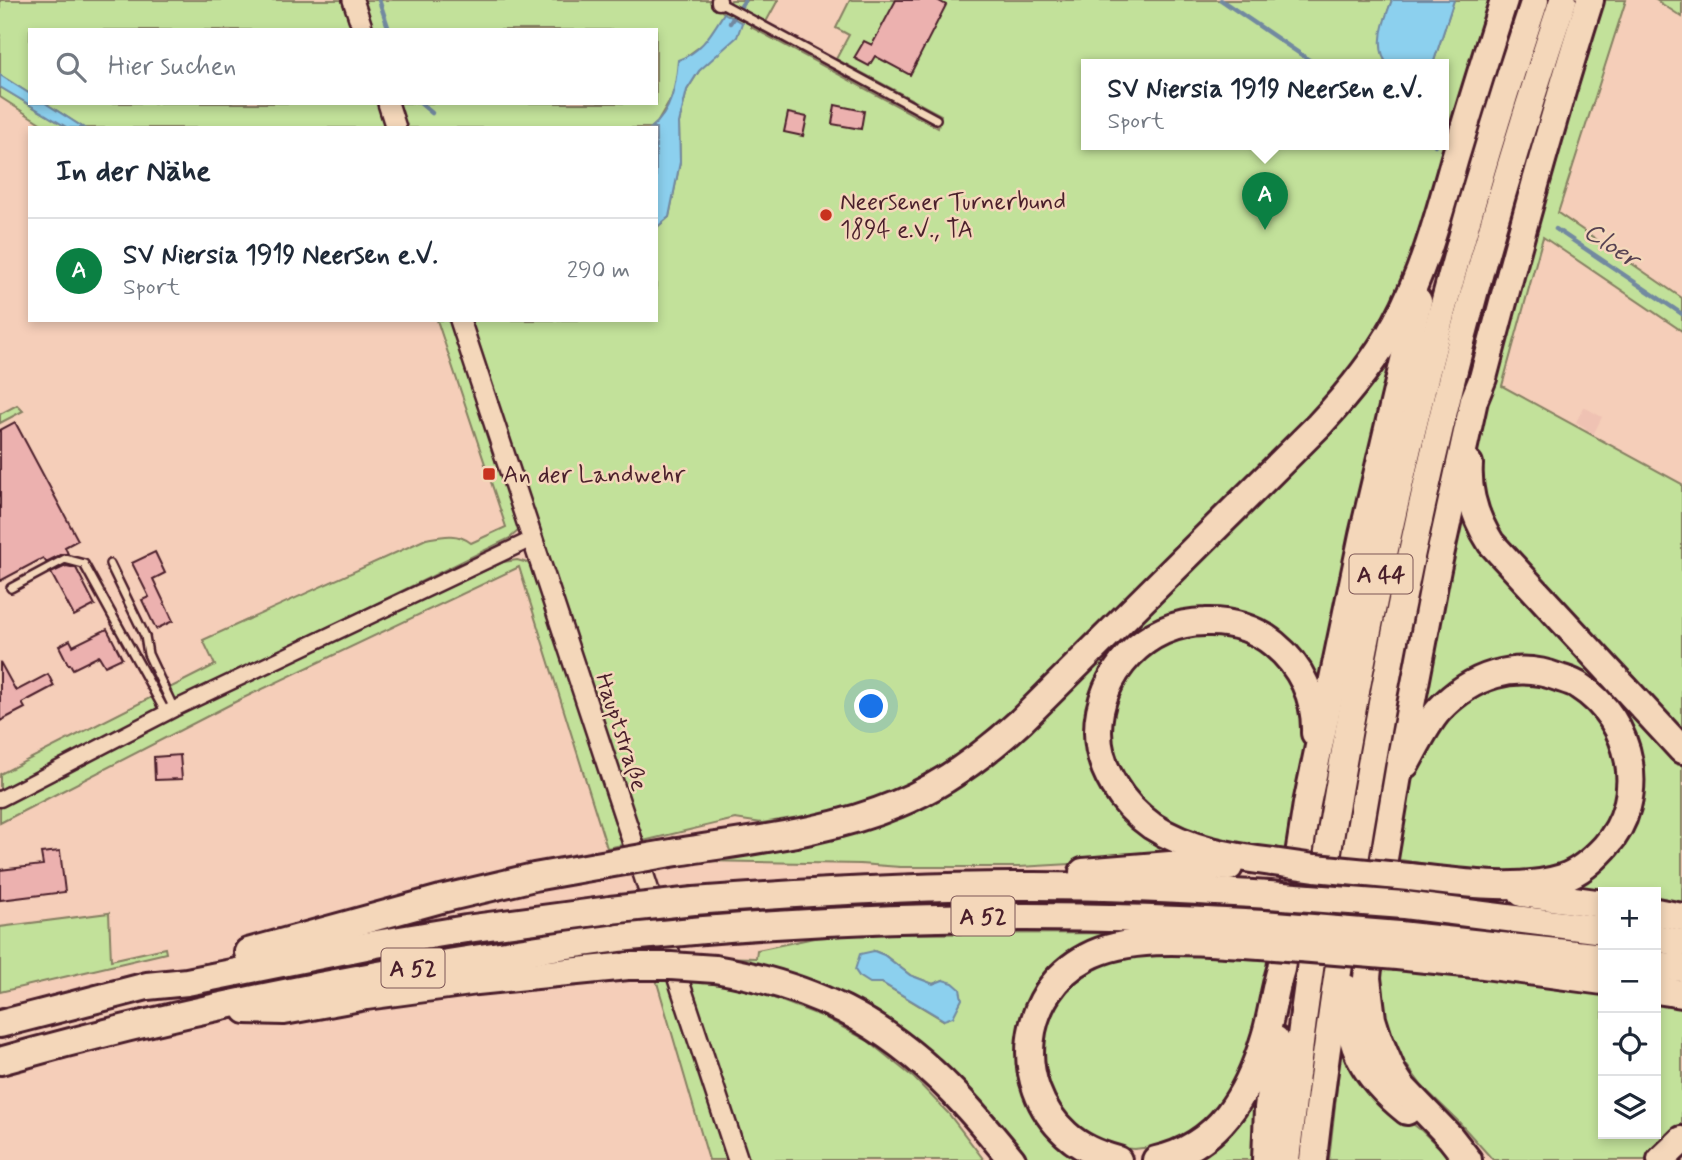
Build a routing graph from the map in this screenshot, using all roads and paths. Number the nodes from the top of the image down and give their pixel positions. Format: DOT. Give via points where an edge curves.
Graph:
graph roads {
  1 [pos="353,0"];
  2 [pos="1504,0"];
  3 [pos="1535,0"];
  4 [pos="1563,0"];
  5 [pos="1590,0"];
  6 [pos="719,1"];
  7 [pos="362,28"];
  8 [pos="388,105"];
  9 [pos="936,119"];
  10 [pos="395,126"];
  11 [pos="1435,227"];
  12 [pos="461,322"];
  13 [pos="1483,378"];
  14 [pos="532,538"];
  15 [pos="110,564"];
  16 [pos="11,588"];
  17 [pos="170,711"];
  18 [pos="1682,750"];
  19 [pos="1398,778"];
  20 [pos="0,799"];
  21 [pos="1307,804"];
  22 [pos="1273,865"];
  23 [pos="1470,883"];
  24 [pos="974,887"];
  25 [pos="1598,903"];
  26 [pos="1347,908"];
  27 [pos="1661,913"];
  28 [pos="1682,917"];
  29 [pos="1598,929"];
  30 [pos="1262,935"];
  31 [pos="1661,939"];
  32 [pos="1682,943"];
  33 [pos="1398,946"];
  34 [pos="1598,957"];
  35 [pos="1661,966"];
  36 [pos="1682,968"];
  37 [pos="1281,969"];
  38 [pos="1598,980"];
  39 [pos="147,986"];
  40 [pos="1661,991"];
  41 [pos="1682,994"];
  42 [pos="209,1008"];
  43 [pos="0,1024"];
  44 [pos="910,1052"];
  45 [pos="1385,1054"];
  46 [pos="0,1061"];
  47 [pos="1682,1140"];
  48 [pos="738,1160"];
  49 [pos="995,1160"];
  50 [pos="1013,1160"];
  51 [pos="1118,1160"];
  52 [pos="1156,1160"];
  53 [pos="1266,1160"];
  54 [pos="1286,1160"];
  55 [pos="1313,1160"];
  56 [pos="1458,1160"];
  57 [pos="1468,1160"];
  58 [pos="1482,1160"];
  59 [pos="1661,1160"];
  1 -- 7 [label="street"];
  2 -- 11 [label="highway"];
  3 -- 54 [label="highway, A 44" via="1450,282 1378,584 1333,825"];
  4 -- 26 [label="highway, A 44" via="1491,233 1442,422 1385,683"];
  5 -- 13 [label="highway" via="1539,167"];
  6 -- 9 [label="lane"];
  8 -- 10 [label="street"];
  11 -- 21 [label="highway" via="1371,499"];
  11 -- 39 [label="highway, bridge" via="1396,323 1343,399 999,741 948,778 870,814 816,828 491,887 183,967"];
  12 -- 14 [label="street, Hauptstraße"];
  13 -- 18 [label="highway" via="1468,468 1480,525 1504,559"];
  13 -- 19 [label="highway" via="1474,400 1437,569"];
  14 -- 17 [label="street"];
  14 -- 48 [label="street, Hauptstraße"];
  15 -- 17 [label="lane" via="145,636"];
  16 -- 17 [label="lane" via="65,559 84,564"];
  17 -- 20 [label="street"];
  19 -- 23 [label="highway" via="1438,711 1477,681 1500,671 1553,675 1578,685 1603,705 1622,735 1630,769 1628,805 1615,837 1589,863 1563,878 1526,886"];
  19 -- 45 [label="highway" via="1367,969 1372,1019"];
  21 -- 22 [label="highway" via="1314,708 1300,673 1270,641 1228,623 1182,624 1142,642 1120,664 1104,697 1098,733 1105,768 1124,800 1173,837"];
  21 -- 37 [label="highway"];
  22 -- 23 [label="highway, bridge"];
  22 -- 24 [label="highway" via="1170,865 1014,875"];
  23 -- 25 [label="highway"];
  24 -- 29 [label="highway, A 52, bridge" via="1269,895 1404,905"];
  24 -- 39 [label="highway, A 52, bridge" via="839,891 610,910 466,929"];
  26 -- 55 [label="highway, A 44"];
  26 -- 56 [label="highway" via="1350,958 1346,1001 1357,1053 1387,1095 1442,1140"];
  27 -- 28 [label="highway"];
  30 -- 33 [label="highway, bridge"];
  30 -- 42 [label="highway, A 52, bridge" via="1148,918 843,920 540,948"];
  30 -- 51 [label="highway" via="1115,946 1075,964 1043,999 1031,1032 1030,1066 1044,1108 1082,1146"];
  31 -- 32 [label="highway"];
  33 -- 34 [label="highway"];
  33 -- 38 [label="highway" via="1484,965"];
  35 -- 36 [label="highway"];
  37 -- 52 [label="highway" via="1266,1036 1237,1103 1216,1129 1190,1149"];
  37 -- 53 [label="highway"];
  39 -- 43 [label="highway, A 52"];
  40 -- 41 [label="highway"];
  42 -- 44 [label="highway, bridge" via="284,1011 466,982 671,966 715,969 812,994 864,1020"];
  42 -- 46 [label="highway, A 52"];
  44 -- 49 [label="highway"];
  44 -- 50 [label="highway" via="953,1092"];
  45 -- 57 [label="highway" via="1402,1087"];
  45 -- 58 [label="highway"];
  47 -- 59 [label="highway"];
}
